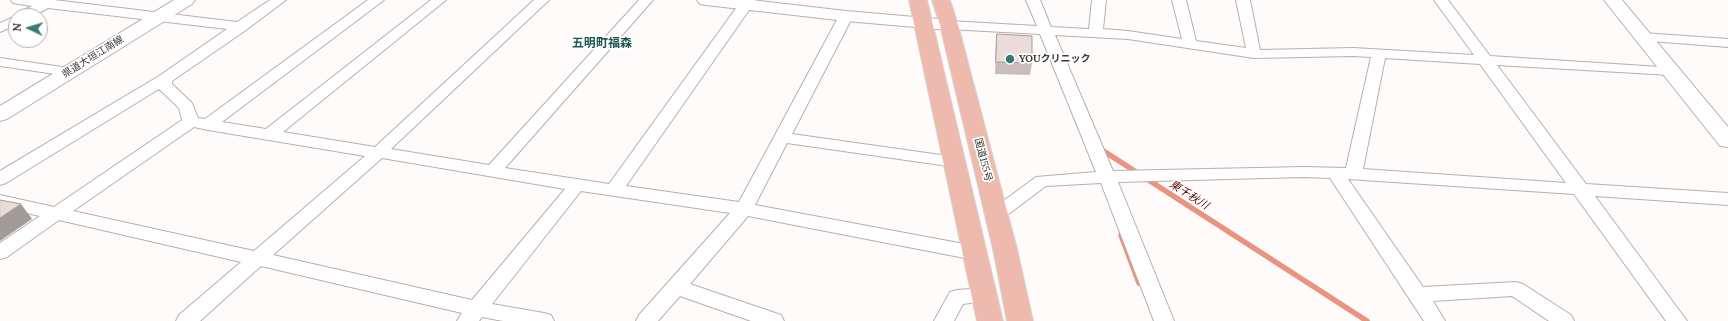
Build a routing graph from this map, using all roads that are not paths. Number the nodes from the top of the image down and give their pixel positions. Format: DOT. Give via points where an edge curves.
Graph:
graph roads {
  1 [pos="18,0"];
  2 [pos="186,0"];
  3 [pos="279,0"];
  4 [pos="377,0"];
  5 [pos="439,0"];
  6 [pos="542,0"];
  7 [pos="646,0"];
  8 [pos="706,0"];
  9 [pos="918,0"];
  10 [pos="941,0"];
  11 [pos="1033,0"];
  12 [pos="1099,0"];
  13 [pos="1179,0"];
  14 [pos="1243,0"];
  15 [pos="1441,0"];
  16 [pos="1613,0"];
  17 [pos="50,2"];
  18 [pos="747,2"];
  19 [pos="38,8"];
  20 [pos="159,16"];
  21 [pos="846,16"];
  22 [pos="922,24"];
  23 [pos="949,25"];
  24 [pos="241,27"];
  25 [pos="1046,31"];
  26 [pos="1095,34"];
  27 [pos="1643,37"];
  28 [pos="1728,43"];
  29 [pos="1190,44"];
  30 [pos="1379,53"];
  31 [pos="1254,54"];
  32 [pos="1485,60"];
  33 [pos="0,62"];
  34 [pos="1671,71"];
  35 [pos="69,72"];
  36 [pos="164,79"];
  37 [pos="0,115"];
  38 [pos="199,123"];
  39 [pos="1722,126"];
  40 [pos="269,135"];
  41 [pos="783,138"];
  42 [pos="1728,141"];
  43 [pos="378,153"];
  44 [pos="955,162"];
  45 [pos="492,172"];
  46 [pos="1335,172"];
  47 [pos="1353,174"];
  48 [pos="1107,177"];
  49 [pos="0,179"];
  50 [pos="577,185"];
  51 [pos="614,190"];
  52 [pos="1580,190"];
  53 [pos="1728,199"];
  54 [pos="0,201"];
  55 [pos="744,209"];
  56 [pos="56,214"];
  57 [pos="996,214"];
  58 [pos="0,252"];
  59 [pos="975,253"];
  60 [pos="257,258"];
  61 [pos="677,287"];
  62 [pos="984,295"];
  63 [pos="1417,295"];
  64 [pos="472,315"];
  65 [pos="186,321"];
  66 [pos="544,321"];
  67 [pos="646,321"];
  68 [pos="774,321"];
  69 [pos="944,321"];
  70 [pos="990,321"];
  71 [pos="1020,321"];
  72 [pos="1164,321"];
  73 [pos="1435,321"];
  74 [pos="1564,321"];
  75 [pos="1677,321"];
  1 -- 17 [label="street"];
  2 -- 20 [label="street, 県道大垣江南線"];
  3 -- 24 [label="street"];
  4 -- 38 [label="street"];
  5 -- 40 [label="street"];
  6 -- 43 [label="street"];
  7 -- 45 [label="street"];
  8 -- 18 [label="street"];
  9 -- 22 [label="highway"];
  10 -- 23 [label="highway, 国道155号"];
  11 -- 25 [label="street"];
  12 -- 26 [label="street"];
  13 -- 29 [label="street"];
  14 -- 31 [label="street"];
  15 -- 32 [label="street"];
  16 -- 27 [label="street"];
  17 -- 19 [label="street"];
  17 -- 20 [label="street"];
  18 -- 21 [label="street"];
  18 -- 51 [label="street"];
  20 -- 24 [label="street"];
  20 -- 35 [label="street, 県道大垣江南線"];
  21 -- 22 [label="street"];
  21 -- 41 [label="street"];
  22 -- 23 [label="street"];
  22 -- 44 [label="highway"];
  23 -- 25 [label="street"];
  23 -- 57 [label="highway, 国道155号"];
  24 -- 36 [label="street"];
  25 -- 26 [label="street"];
  25 -- 48 [label="street"];
  26 -- 29 [label="street" via="1128,35"];
  27 -- 28 [label="street"];
  27 -- 34 [label="street"];
  29 -- 31 [label="street"];
  30 -- 31 [label="street"];
  30 -- 32 [label="street"];
  30 -- 47 [label="street"];
  32 -- 34 [label="street"];
  32 -- 52 [label="street"];
  33 -- 35 [label="street"];
  34 -- 39 [label="street"];
  35 -- 37 [label="street, 県道大垣江南線"];
  36 -- 38 [label="street" via="164,85"];
  36 -- 49 [label="street"];
  38 -- 40 [label="street"];
  38 -- 56 [label="street"];
  39 -- 42 [label="street"];
  40 -- 43 [label="street"];
  41 -- 44 [label="street"];
  41 -- 55 [label="street"];
  43 -- 45 [label="street"];
  43 -- 60 [label="street"];
  44 -- 59 [label="highway"];
  45 -- 50 [label="street"];
  46 -- 47 [label="street"];
  46 -- 48 [label="street"];
  46 -- 63 [label="street"];
  47 -- 52 [label="street"];
  48 -- 57 [label="street" via="1042,181"];
  48 -- 72 [label="street"];
  50 -- 51 [label="street"];
  50 -- 64 [label="street"];
  51 -- 55 [label="street"];
  52 -- 53 [label="street"];
  52 -- 75 [label="street"];
  54 -- 56 [label="street"];
  55 -- 59 [label="street"];
  55 -- 61 [label="street"];
  56 -- 58 [label="street"];
  56 -- 60 [label="street"];
  57 -- 71 [label="highway, 国道155号"];
  59 -- 62 [label="highway"];
  60 -- 64 [label="street"];
  60 -- 65 [label="street"];
  61 -- 67 [label="street"];
  61 -- 68 [label="street"];
  62 -- 69 [label="street" via="957,297"];
  62 -- 70 [label="highway"];
  63 -- 73 [label="street"];
  63 -- 74 [label="street" via="1516,289"];
  64 -- 66 [label="street"];
}
